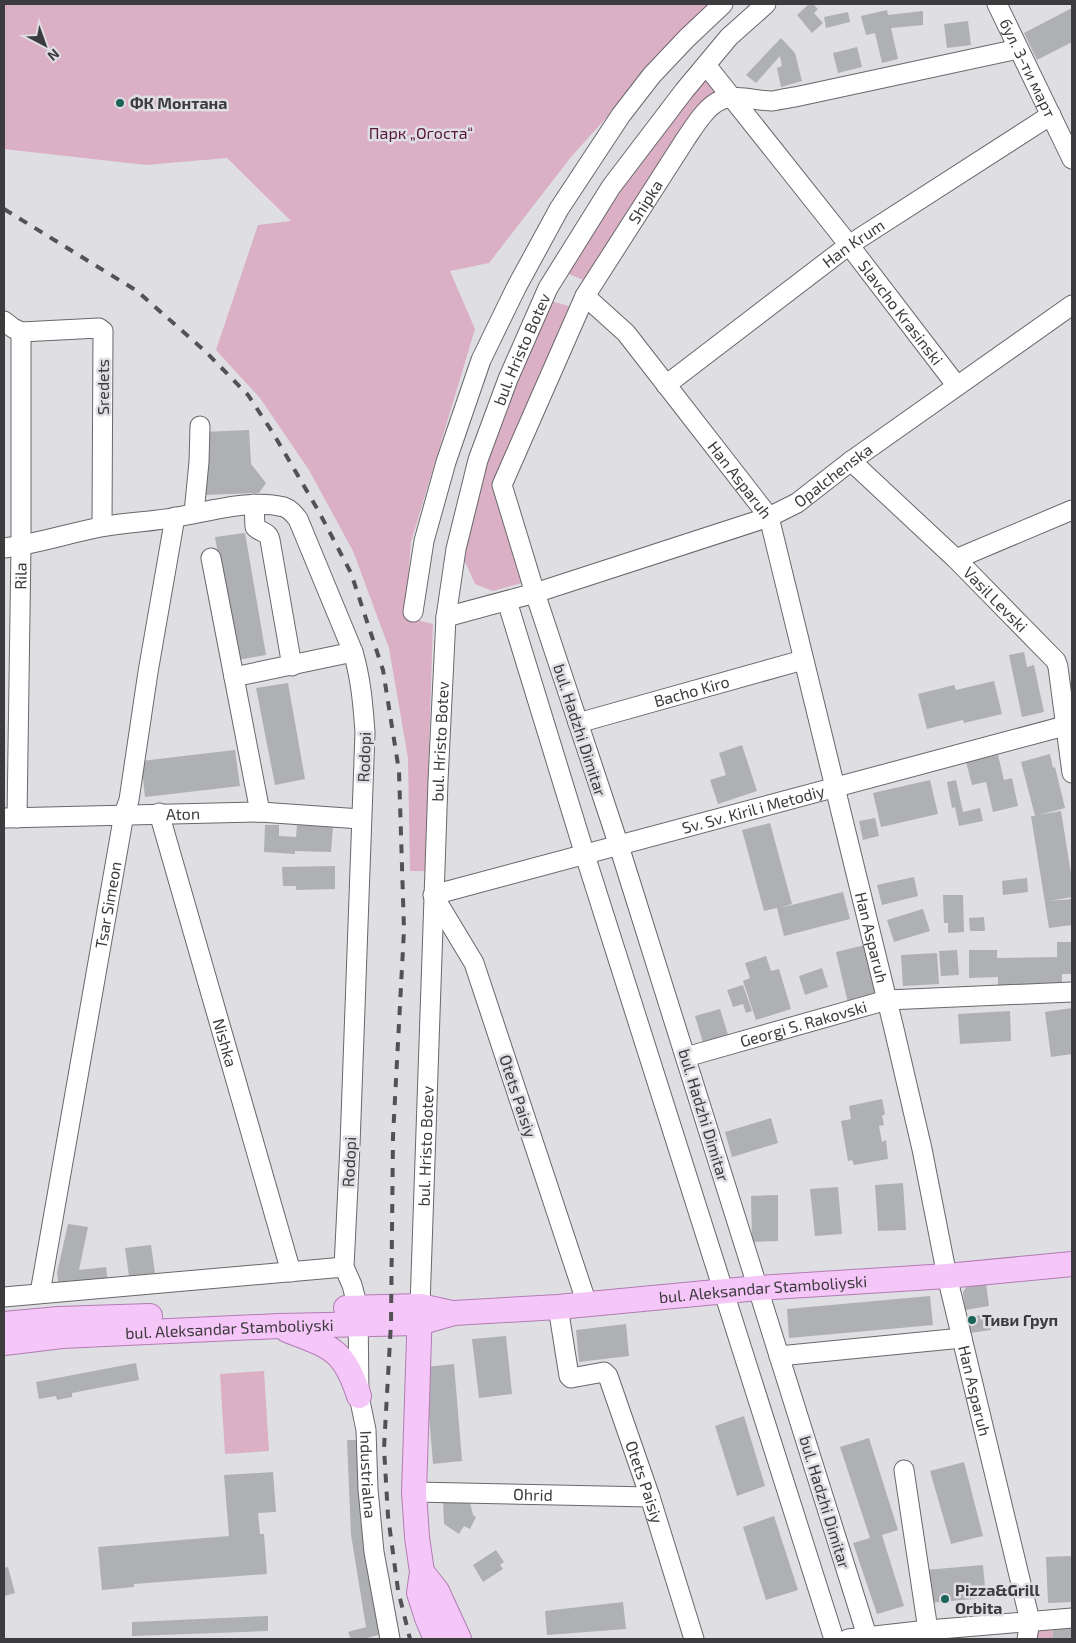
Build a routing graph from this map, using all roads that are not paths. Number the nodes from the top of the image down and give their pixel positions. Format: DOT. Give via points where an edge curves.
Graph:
graph roads {
  1 [pos="723,4"];
  2 [pos="766,4"];
  3 [pos="997,4"];
  4 [pos="1018,49"];
  5 [pos="706,65"];
  6 [pos="733,98"];
  7 [pos="1052,115"];
  8 [pos="1072,159"];
  9 [pos="849,245"];
  10 [pos="585,296"];
  11 [pos="1072,305"];
  12 [pos="502,320"];
  13 [pos="4,321"];
  14 [pos="21,332"];
  15 [pos="525,340"];
  16 [pos="666,385"];
  17 [pos="957,386"];
  18 [pos="200,426"];
  19 [pos="851,461"];
  20 [pos="254,504"];
  21 [pos="1072,510"];
  22 [pos="194,513"];
  23 [pos="175,517"];
  24 [pos="769,517"];
  25 [pos="102,526"];
  26 [pos="12,547"];
  27 [pos="212,558"];
  28 [pos="956,559"];
  29 [pos="535,593"];
  30 [pos="507,601"];
  31 [pos="413,612"];
  32 [pos="446,617"];
  33 [pos="353,652"];
  34 [pos="803,660"];
  35 [pos="292,666"];
  36 [pos="234,677"];
  37 [pos="578,723"];
  38 [pos="1069,725"];
  39 [pos="1072,772"];
  40 [pos="834,788"];
  41 [pos="260,812"];
  42 [pos="159,813"];
  43 [pos="124,814"];
  44 [pos="10,818"];
  45 [pos="361,819"];
  46 [pos="619,846"];
  47 [pos="585,855"];
  48 [pos="434,895"];
  49 [pos="1072,992"];
  50 [pos="887,1000"];
  51 [pos="686,1057"];
  52 [pos="1072,1264"];
  53 [pos="344,1267"];
  54 [pos="291,1272"];
  55 [pos="948,1276"];
  56 [pos="758,1288"];
  57 [pos="723,1292"];
  58 [pos="40,1293"];
  59 [pos="4,1297"];
  60 [pos="587,1304"];
  61 [pos="558,1307"];
  62 [pos="420,1315"];
  63 [pos="358,1316"];
  64 [pos="4,1324"];
  65 [pos="279,1326"];
  66 [pos="962,1338"];
  67 [pos="4,1343"];
  68 [pos="779,1356"];
  69 [pos="360,1396"];
  70 [pos="904,1470"];
  71 [pos="414,1492"];
  72 [pos="650,1498"];
  73 [pos="422,1572"];
  74 [pos="1072,1618"];
  75 [pos="928,1630"];
  76 [pos="1029,1630"];
  77 [pos="868,1638"];
  78 [pos="390,1639"];
  79 [pos="436,1639"];
  80 [pos="459,1639"];
  81 [pos="694,1639"];
  82 [pos="834,1639"];
  83 [pos="848,1639"];
  1 -- 12 [label="street" via="652,75 621,115 559,209"];
  2 -- 5 [label="street, bul. Hristo Botev" via="730,37"];
  3 -- 4 [label="street, бул. 3-ти март"];
  4 -- 6 [label="street, Shipka" via="772,101"];
  4 -- 7 [label="street, бул. 3-ти март"];
  5 -- 6 [label="street, Slavcho Krasinski"];
  5 -- 15 [label="street, bul. Hristo Botev" via="611,187 548,288"];
  6 -- 9 [label="street, Slavcho Krasinski"];
  6 -- 10 [label="street, Shipka" via="712,106 698,121"];
  7 -- 8 [label="street, бул. 3-ти март"];
  7 -- 9 [label="street, Han Krum"];
  9 -- 16 [label="street, Han Krum"];
  9 -- 17 [label="street, Slavcho Krasinski"];
  10 -- 16 [label="street, Han Asparuh" via="626,333"];
  10 -- 29 [label="street, Shipka" via="502,485"];
  11 -- 17 [label="street, Opalchenska"];
  12 -- 15 [label="street"];
  12 -- 31 [label="street" via="481,360 446,462 424,541"];
  13 -- 14 [label="street"];
  14 -- 25 [label="street, Sredets" via="98,328 103,332"];
  14 -- 26 [label="street, Rila"];
  15 -- 32 [label="street, bul. Hristo Botev" via="478,460 456,549"];
  16 -- 24 [label="street, Han Asparuh"];
  17 -- 19 [label="street, Opalchenska"];
  18 -- 22 [label="street"];
  19 -- 24 [label="street, Opalchenska" via="797,503"];
  19 -- 28 [label="street, Vasil Levski"];
  20 -- 22 [label="street, Rodopi"];
  20 -- 33 [label="street, Rodopi" via="285,507 298,519"];
  20 -- 35 [label="street" via="255,528 269,535"];
  21 -- 28 [label="street"];
  22 -- 23 [label="street, Rodopi"];
  23 -- 25 [label="street, Rodopi"];
  23 -- 43 [label="street, Tsar Simeon" via="129,800"];
  24 -- 29 [label="street, Opalchenska"];
  24 -- 34 [label="street, Han Asparuh"];
  25 -- 26 [label="street, Rodopi"];
  26 -- 44 [label="street, Rila"];
  27 -- 36 [label="street"];
  28 -- 38 [label="street, Vasil Levski" via="1056,661"];
  29 -- 30 [label="street, Opalchenska"];
  29 -- 37 [label="street, bul. Hadzhi Dimitar"];
  30 -- 32 [label="street, Opalchenska"];
  30 -- 47 [label="street, bul. Hadzhi Dimitar"];
  32 -- 48 [label="street, bul. Hristo Botev"];
  33 -- 35 [label="street"];
  33 -- 45 [label="street, Rodopi" via="359,673 365,732"];
  34 -- 37 [label="street, Bacho Kiro"];
  34 -- 40 [label="street, Han Asparuh"];
  35 -- 36 [label="street"];
  36 -- 41 [label="street"];
  37 -- 46 [label="street, bul. Hadzhi Dimitar"];
  38 -- 39 [label="street, Vasil Levski"];
  38 -- 40 [label="street, Sv. Sv. Kiril i Metodiy"];
  40 -- 46 [label="street, Sv. Sv. Kiril i Metodiy"];
  40 -- 50 [label="street, Han Asparuh"];
  41 -- 42 [label="street, Aton"];
  41 -- 45 [label="street, Aton"];
  42 -- 43 [label="street, Aton"];
  42 -- 54 [label="street, Nishka"];
  43 -- 44 [label="street, Aton"];
  43 -- 58 [label="street, Tsar Simeon"];
  45 -- 53 [label="street, Rodopi"];
  46 -- 47 [label="street, Sv. Sv. Kiril i Metodiy"];
  46 -- 51 [label="street, bul. Hadzhi Dimitar"];
  47 -- 48 [label="street, Sv. Sv. Kiril i Metodiy"];
  47 -- 57 [label="street, bul. Hadzhi Dimitar"];
  48 -- 60 [label="street, Otets Paisiy" via="474,963"];
  48 -- 62 [label="street, bul. Hristo Botev"];
  49 -- 50 [label="street, Georgi S. Rakovski"];
  50 -- 51 [label="street, Georgi S. Rakovski"];
  50 -- 55 [label="street, Han Asparuh"];
  51 -- 56 [label="street, bul. Hadzhi Dimitar"];
  52 -- 55 [label="main road, bul. Aleksandar Stamboliyski"];
  53 -- 54 [label="street"];
  53 -- 63 [label="street, Rodopi" via="352,1285"];
  54 -- 58 [label="street"];
  55 -- 56 [label="main road, bul. Aleksandar Stamboliyski"];
  55 -- 66 [label="street, Han Asparuh"];
  56 -- 57 [label="main road, bul. Aleksandar Stamboliyski"];
  56 -- 68 [label="street, bul. Hadzhi Dimitar"];
  57 -- 60 [label="main road, bul. Aleksandar Stamboliyski"];
  57 -- 82 [label="street, bul. Hadzhi Dimitar"];
  58 -- 59 [label="street"];
  60 -- 61 [label="main road, bul. Aleksandar Stamboliyski"];
  61 -- 62 [label="main road, bul. Aleksandar Stamboliyski"];
  61 -- 72 [label="street, Otets Paisiy" via="567,1374 571,1378 606,1374"];
  62 -- 63 [label="main road, bul. Aleksandar Stamboliyski"];
  62 -- 71 [label="main road, bul. Hristo Botev"];
  63 -- 64 [label="main road, bul. Aleksandar Stamboliyski" via="59,1319"];
  63 -- 65 [label="main road, bul. Aleksandar Stamboliyski"];
  63 -- 69 [label="street, Industrialna"];
  65 -- 67 [label="main road, bul. Aleksandar Stamboliyski" via="62,1336"];
  65 -- 69 [label="main road" via="336,1353 350,1370"];
  66 -- 68 [label="street"];
  66 -- 76 [label="street, Han Asparuh"];
  68 -- 77 [label="street, bul. Hadzhi Dimitar"];
  69 -- 78 [label="street, Industrialna" via="366,1430 374,1552"];
  70 -- 75 [label="street"];
  71 -- 72 [label="street, Ohrid"];
  71 -- 73 [label="main road, bul. Hristo Botev"];
  72 -- 81 [label="street, Otets Paisiy"];
  73 -- 79 [label="main road, bul. Hristo Botev" via="419,1593"];
  73 -- 80 [label="main road, bul. Hristo Botev" via="437,1591"];
  74 -- 76 [label="street"];
  75 -- 76 [label="street"];
  75 -- 77 [label="street"];
  77 -- 83 [label="street"];
}
